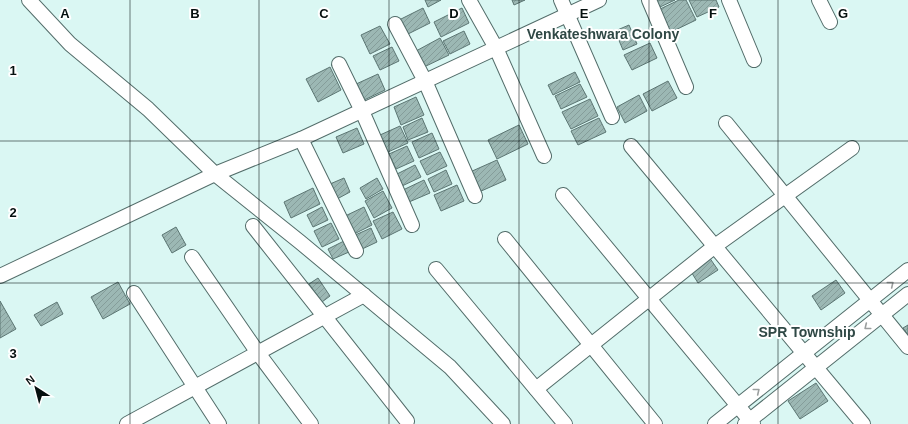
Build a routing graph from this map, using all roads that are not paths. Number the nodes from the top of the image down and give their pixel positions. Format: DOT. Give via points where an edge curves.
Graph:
graph roads {
  1 [pos="29,0"];
  2 [pos="469,0"];
  3 [pos="561,0"];
  4 [pos="599,0"];
  5 [pos="649,0"];
  6 [pos="729,0"];
  7 [pos="819,0"];
  8 [pos="568,15"];
  9 [pos="830,22"];
  10 [pos="395,24"];
  11 [pos="496,48"];
  12 [pos="754,60"];
  13 [pos="339,64"];
  14 [pos="425,81"];
  15 [pos="686,87"];
  16 [pos="362,111"];
  17 [pos="612,117"];
  18 [pos="726,123"];
  19 [pos="301,139"];
  20 [pos="631,146"];
  21 [pos="852,148"];
  22 [pos="544,156"];
  23 [pos="215,174"];
  24 [pos="564,195"];
  25 [pos="475,196"];
  26 [pos="785,196"];
  27 [pos="412,225"];
  28 [pos="253,226"];
  29 [pos="505,239"];
  30 [pos="716,246"];
  31 [pos="356,251"];
  32 [pos="192,257"];
  33 [pos="436,269"];
  34 [pos="908,270"];
  35 [pos="0,276"];
  36 [pos="134,293"];
  37 [pos="908,294"];
  38 [pos="364,295"];
  39 [pos="649,298"];
  40 [pos="870,301"];
  41 [pos="325,316"];
  42 [pos="882,316"];
  43 [pos="591,345"];
  44 [pos="908,347"];
  45 [pos="258,352"];
  46 [pos="804,353"];
  47 [pos="817,367"];
  48 [pos="194,387"];
  49 [pos="536,389"];
  50 [pos="738,406"];
  51 [pos="407,421"];
  52 [pos="497,421"];
  53 [pos="750,423"];
  54 [pos="127,424"];
  55 [pos="219,424"];
  56 [pos="311,424"];
  57 [pos="565,424"];
  58 [pos="655,424"];
  59 [pos="715,424"];
  60 [pos="863,424"];
  1 -- 23 [label="street" via="70,44 148,109"];
  2 -- 11 [label="street"];
  3 -- 8 [label="street"];
  4 -- 8 [label="street"];
  5 -- 15 [label="street"];
  6 -- 12 [label="street"];
  7 -- 9 [label="street"];
  8 -- 11 [label="street"];
  8 -- 17 [label="street"];
  10 -- 14 [label="street"];
  11 -- 14 [label="street"];
  11 -- 22 [label="street"];
  13 -- 16 [label="street"];
  14 -- 16 [label="street"];
  14 -- 25 [label="street"];
  16 -- 19 [label="street"];
  16 -- 27 [label="street"];
  18 -- 26 [label="street"];
  19 -- 23 [label="street"];
  19 -- 31 [label="street"];
  20 -- 30 [label="street"];
  21 -- 26 [label="street"];
  23 -- 35 [label="street"];
  23 -- 38 [label="street"];
  24 -- 39 [label="street"];
  26 -- 30 [label="street"];
  26 -- 40 [label="street"];
  28 -- 41 [label="street"];
  29 -- 43 [label="street"];
  30 -- 39 [label="street"];
  30 -- 46 [label="street"];
  32 -- 45 [label="street"];
  33 -- 49 [label="street"];
  40 -- 34 [label="street, one-way"];
  36 -- 48 [label="street"];
  37 -- 42 [label="street"];
  38 -- 41 [label="street"];
  38 -- 52 [label="street" via="450,367"];
  39 -- 43 [label="street"];
  39 -- 50 [label="street"];
  40 -- 42 [label="street"];
  40 -- 46 [label="street"];
  41 -- 45 [label="street"];
  41 -- 51 [label="street"];
  42 -- 44 [label="street"];
  42 -- 47 [label="street, one-way"];
  43 -- 49 [label="street"];
  43 -- 58 [label="street"];
  45 -- 48 [label="street"];
  45 -- 56 [label="street"];
  46 -- 47 [label="street"];
  50 -- 46 [label="street, one-way"];
  47 -- 53 [label="street"];
  47 -- 60 [label="street"];
  48 -- 54 [label="street"];
  48 -- 55 [label="street"];
  49 -- 57 [label="street"];
  50 -- 53 [label="street"];
  50 -- 59 [label="street"];
}
